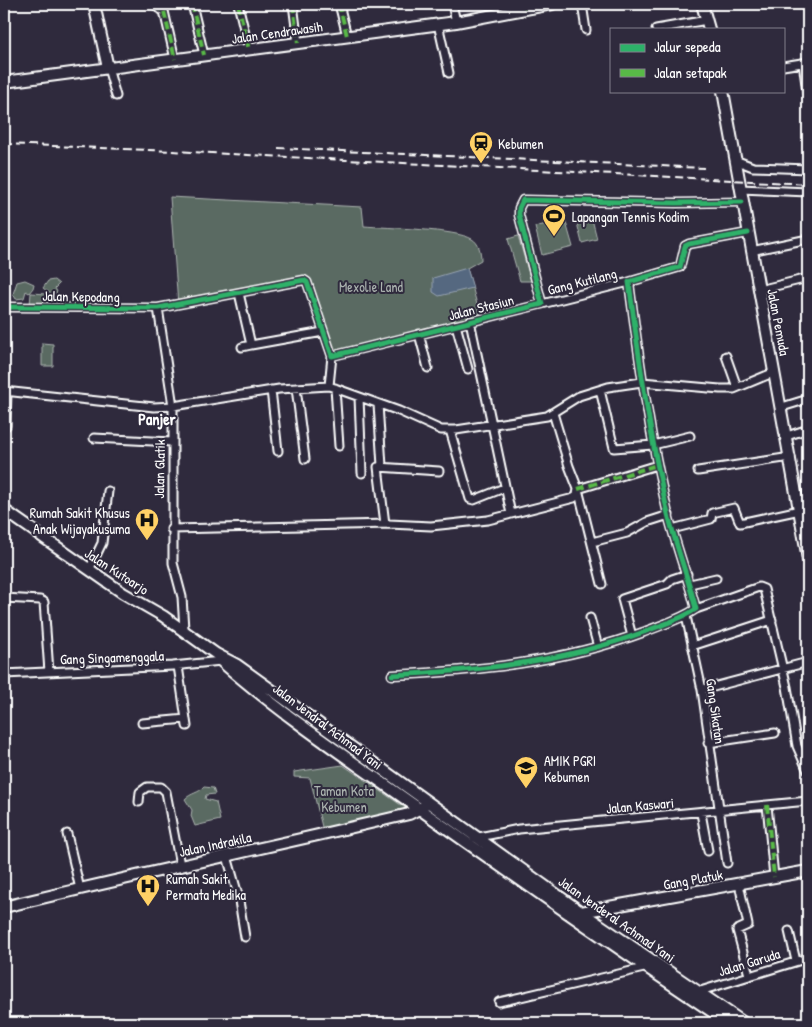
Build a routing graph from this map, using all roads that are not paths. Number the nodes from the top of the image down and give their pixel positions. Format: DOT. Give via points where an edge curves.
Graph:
graph roads {
  1 [pos="156,4"];
  2 [pos="192,4"];
  3 [pos="238,4"];
  4 [pos="293,4"];
  5 [pos="339,4"];
  6 [pos="452,4"];
  7 [pos="552,4"];
  8 [pos="582,4"];
  9 [pos="702,4"];
  10 [pos="97,5"];
  11 [pos="525,6"];
  12 [pos="456,22"];
  13 [pos="438,24"];
  14 [pos="708,24"];
  15 [pos="666,28"];
  16 [pos="586,30"];
  17 [pos="347,36"];
  18 [pos="298,43"];
  19 [pos="249,50"];
  20 [pos="204,55"];
  21 [pos="175,59"];
  22 [pos="806,62"];
  23 [pos="784,66"];
  24 [pos="108,68"];
  25 [pos="449,73"];
  26 [pos="4,82"];
  27 [pos="723,92"];
  28 [pos="116,96"];
  29 [pos="808,99"];
  30 [pos="735,160"];
  31 [pos="808,169"];
  32 [pos="740,189"];
  33 [pos="808,192"];
  34 [pos="742,202"];
  35 [pos="748,233"];
  36 [pos="808,239"];
  37 [pos="751,251"];
  38 [pos="808,278"];
  39 [pos="629,282"];
  40 [pos="759,290"];
  41 [pos="239,293"];
  42 [pos="542,304"];
  43 [pos="4,307"];
  44 [pos="158,308"];
  45 [pos="470,321"];
  46 [pos="456,324"];
  47 [pos="323,332"];
  48 [pos="419,334"];
  49 [pos="251,345"];
  50 [pos="242,347"];
  51 [pos="332,356"];
  52 [pos="726,356"];
  53 [pos="428,368"];
  54 [pos="468,369"];
  55 [pos="775,372"];
  56 [pos="642,382"];
  57 [pos="332,387"];
  58 [pos="737,387"];
  59 [pos="296,388"];
  60 [pos="271,390"];
  61 [pos="600,390"];
  62 [pos="5,391"];
  63 [pos="359,397"];
  64 [pos="808,399"];
  65 [pos="378,404"];
  66 [pos="173,406"];
  67 [pos="782,407"];
  68 [pos="553,413"];
  69 [pos="6,426"];
  70 [pos="492,426"];
  71 [pos="808,429"];
  72 [pos="450,430"];
  73 [pos="690,436"];
  74 [pos="787,436"];
  75 [pos="94,438"];
  76 [pos="172,442"];
  77 [pos="653,445"];
  78 [pos="339,446"];
  79 [pos="278,451"];
  80 [pos="792,457"];
  81 [pos="305,458"];
  82 [pos="657,465"];
  83 [pos="382,466"];
  84 [pos="439,471"];
  85 [pos="698,471"];
  86 [pos="362,473"];
  87 [pos="504,488"];
  88 [pos="578,489"];
  89 [pos="108,491"];
  90 [pos="4,510"];
  91 [pos="800,510"];
  92 [pos="511,514"];
  93 [pos="669,516"];
  94 [pos="385,524"];
  95 [pos="171,529"];
  96 [pos="672,529"];
  97 [pos="592,542"];
  98 [pos="808,558"];
  99 [pos="90,570"];
  100 [pos="687,574"];
  101 [pos="716,578"];
  102 [pos="602,584"];
  103 [pos="690,584"];
  104 [pos="4,598"];
  105 [pos="696,609"];
  106 [pos="686,616"];
  107 [pos="590,618"];
  108 [pos="772,620"];
  109 [pos="184,629"];
  110 [pos="632,636"];
  111 [pos="692,646"];
  112 [pos="598,647"];
  113 [pos="221,657"];
  114 [pos="808,662"];
  115 [pos="178,666"];
  116 [pos="783,668"];
  117 [pos="49,672"];
  118 [pos="4,674"];
  119 [pos="392,675"];
  120 [pos="702,690"];
  121 [pos="142,723"];
  122 [pos="776,732"];
  123 [pos="708,743"];
  124 [pos="808,772"];
  125 [pos="808,801"];
  126 [pos="139,802"];
  127 [pos="767,805"];
  128 [pos="425,809"];
  129 [pos="719,811"];
  130 [pos="701,812"];
  131 [pos="67,834"];
  132 [pos="472,840"];
  133 [pos="708,851"];
  134 [pos="227,856"];
  135 [pos="727,863"];
  136 [pos="180,865"];
  137 [pos="808,871"];
  138 [pos="774,878"];
  139 [pos="739,884"];
  140 [pos="80,888"];
  141 [pos="4,907"];
  142 [pos="581,912"];
  143 [pos="789,931"];
  144 [pos="244,937"];
  145 [pos="808,958"];
  146 [pos="796,961"];
  147 [pos="644,968"];
  148 [pos="749,975"];
  149 [pos="696,992"];
  150 [pos="499,1002"];
  151 [pos="729,1023"];
  152 [pos="744,1023"];
  1 -- 21 [label="street" via="164,11"];
  2 -- 20 [label="street"];
  3 -- 19 [label="street"];
  4 -- 18 [label="street"];
  5 -- 17 [label="street"];
  6 -- 12 [label="street"];
  7 -- 11 [label="main road, Jalan Cendrawasih"];
  8 -- 16 [label="street"];
  9 -- 14 [label="main road"];
  10 -- 24 [label="main road"];
  11 -- 12 [label="main road, Jalan Cendrawasih"];
  12 -- 13 [label="main road, Jalan Cendrawasih"];
  13 -- 17 [label="main road, Jalan Cendrawasih"];
  13 -- 25 [label="street"];
  14 -- 15 [label="street"];
  17 -- 18 [label="main road, Jalan Cendrawasih"];
  18 -- 19 [label="main road, Jalan Cendrawasih"];
  19 -- 20 [label="main road, Jalan Cendrawasih"];
  20 -- 21 [label="main road, Jalan Cendrawasih"];
  21 -- 24 [label="main road, Jalan Cendrawasih"];
  22 -- 23 [label="street"];
  22 -- 29 [label="street"];
  24 -- 26 [label="main road, Jalan Cendrawasih"];
  24 -- 28 [label="street"];
  27 -- 30 [label="main road, Jalan Pemuda"];
  30 -- 31 [label="street" via="753,167"];
  30 -- 32 [label="main road, Jalan Pemuda"];
  32 -- 33 [label="street"];
  32 -- 34 [label="main road, Jalan Pemuda"];
  34 -- 35 [label="main road, Jalan Pemuda"];
  34 -- 42 [label="street" via="676,204 523,200 519,215"];
  35 -- 37 [label="main road, Jalan Pemuda"];
  35 -- 39 [label="street, Gang Kutilang" via="689,244 685,246 680,266"];
  36 -- 37 [label="street"];
  37 -- 40 [label="main road, Jalan Pemuda"];
  38 -- 40 [label="street"];
  39 -- 42 [label="street, Gang Kutilang"];
  39 -- 56 [label="street"];
  40 -- 55 [label="main road, Jalan Pemuda"];
  41 -- 44 [label="street"];
  41 -- 47 [label="street" via="305,281"];
  41 -- 49 [label="street"];
  42 -- 45 [label="street, Jalan Stasiun"];
  43 -- 44 [label="street, Jalan Kepodang"];
  44 -- 66 [label="street, Jalan Glatik"];
  45 -- 46 [label="street, Jalan Stasiun"];
  45 -- 70 [label="street"];
  46 -- 48 [label="street, Jalan Stasiun"];
  46 -- 54 [label="street"];
  47 -- 49 [label="street"];
  47 -- 51 [label="street"];
  48 -- 51 [label="street, Jalan Stasiun"];
  48 -- 53 [label="street"];
  49 -- 50 [label="street"];
  51 -- 57 [label="street"];
  52 -- 58 [label="street"];
  55 -- 58 [label="street"];
  55 -- 67 [label="main road, Jalan Pemuda"];
  56 -- 58 [label="street" via="720,389"];
  56 -- 61 [label="street"];
  56 -- 77 [label="street"];
  57 -- 59 [label="street"];
  57 -- 63 [label="street"];
  57 -- 78 [label="street"];
  59 -- 60 [label="street"];
  59 -- 81 [label="street"];
  60 -- 66 [label="street"];
  60 -- 79 [label="street"];
  61 -- 68 [label="street" via="567,401"];
  61 -- 77 [label="street" via="614,448"];
  62 -- 66 [label="street" via="154,407"];
  62 -- 69 [label="street"];
  63 -- 65 [label="street"];
  63 -- 86 [label="street"];
  64 -- 67 [label="street"];
  65 -- 72 [label="street" via="427,426"];
  65 -- 83 [label="street"];
  66 -- 76 [label="street, Jalan Glatik"];
  67 -- 74 [label="main road, Jalan Pemuda"];
  68 -- 70 [label="street"];
  68 -- 88 [label="street"];
  70 -- 72 [label="street"];
  70 -- 87 [label="street"];
  71 -- 74 [label="street"];
  72 -- 87 [label="street" via="470,500"];
  73 -- 77 [label="street"];
  74 -- 80 [label="main road, Jalan Pemuda"];
  75 -- 76 [label="street"];
  76 -- 95 [label="street, Jalan Glatik"];
  77 -- 82 [label="street"];
  80 -- 85 [label="street"];
  80 -- 91 [label="main road, Jalan Pemuda"];
  82 -- 88 [label="street"];
  82 -- 93 [label="street"];
  83 -- 84 [label="street"];
  83 -- 94 [label="street" via="378,468"];
  87 -- 92 [label="street"];
  88 -- 92 [label="street" via="574,498"];
  88 -- 97 [label="street"];
  89 -- 99 [label="street" via="102,543"];
  90 -- 99 [label="main road, Jalan Kutoarjo"];
  91 -- 96 [label="street" via="740,523 734,508 712,513 711,519"];
  91 -- 98 [label="main road, Jalan Pemuda"];
  92 -- 94 [label="street" via="488,520 430,526"];
  93 -- 96 [label="street"];
  93 -- 97 [label="street" via="647,522 627,533"];
  94 -- 95 [label="street"];
  95 -- 109 [label="street, Jalan Glatik"];
  96 -- 100 [label="street"];
  97 -- 102 [label="street"];
  99 -- 109 [label="main road, Jalan Kutoarjo"];
  100 -- 103 [label="street"];
  100 -- 110 [label="street" via="622,599"];
  101 -- 103 [label="street"];
  103 -- 105 [label="street"];
  104 -- 117 [label="street" via="44,602"];
  105 -- 106 [label="street"];
  105 -- 108 [label="street" via="762,587"];
  106 -- 110 [label="street"];
  106 -- 111 [label="street, Gang Sikatan"];
  107 -- 112 [label="street"];
  108 -- 111 [label="street"];
  108 -- 116 [label="street"];
  109 -- 113 [label="main road, Jalan Kutoarjo"];
  110 -- 112 [label="street"];
  111 -- 120 [label="street, Gang Sikatan"];
  112 -- 119 [label="street" via="554,658 462,672"];
  113 -- 115 [label="street, Gang Singamenggala"];
  113 -- 128 [label="main road, Jalan Jenderal Achmad Yani"];
  114 -- 116 [label="street"];
  115 -- 117 [label="street, Gang Singamenggala"];
  115 -- 121 [label="street" via="186,723"];
  116 -- 120 [label="street"];
  116 -- 124 [label="street" via="797,746"];
  117 -- 118 [label="street, Gang Singamenggala"];
  120 -- 123 [label="street, Gang Sikatan"];
  122 -- 123 [label="street"];
  123 -- 129 [label="street, Gang Sikatan"];
  125 -- 127 [label="street, Jalan Kaswari"];
  126 -- 136 [label="street" via="140,792 147,787 161,787 166,792"];
  127 -- 129 [label="street, Jalan Kaswari"];
  127 -- 138 [label="street"];
  128 -- 132 [label="main road, Jalan Jenderal Achmad Yani"];
  128 -- 134 [label="main road, Jalan Indrakila"];
  129 -- 130 [label="street, Jalan Kaswari"];
  129 -- 135 [label="street, Gang Sikatan"];
  130 -- 132 [label="street, Jalan Kaswari" via="519,829"];
  130 -- 133 [label="street"];
  131 -- 140 [label="street"];
  132 -- 142 [label="main road, Jalan Jenderal Achmad Yani"];
  132 -- 147 [label="main road, Jalan Jenderal Achmad Yani"];
  134 -- 136 [label="main road, Jalan Indrakila"];
  134 -- 144 [label="street" via="238,895"];
  136 -- 140 [label="main road, Jalan Indrakila"];
  137 -- 138 [label="main road, Gang Platuk"];
  138 -- 139 [label="main road, Gang Platuk"];
  139 -- 142 [label="main road, Gang Platuk"];
  139 -- 148 [label="street" via="748,925 737,930"];
  140 -- 141 [label="main road, Jalan Indrakila"];
  142 -- 149 [label="main road, Jalan Jenderal Achmad Yani"];
  143 -- 146 [label="street"];
  145 -- 146 [label="street, Jalan Garuda"];
  146 -- 148 [label="street, Jalan Garuda"];
  147 -- 150 [label="street"];
  147 -- 151 [label="main road, Jalan Jenderal Achmad Yani"];
  148 -- 149 [label="street, Jalan Garuda"];
  149 -- 152 [label="main road, Jalan Jenderal Achmad Yani"];
}
